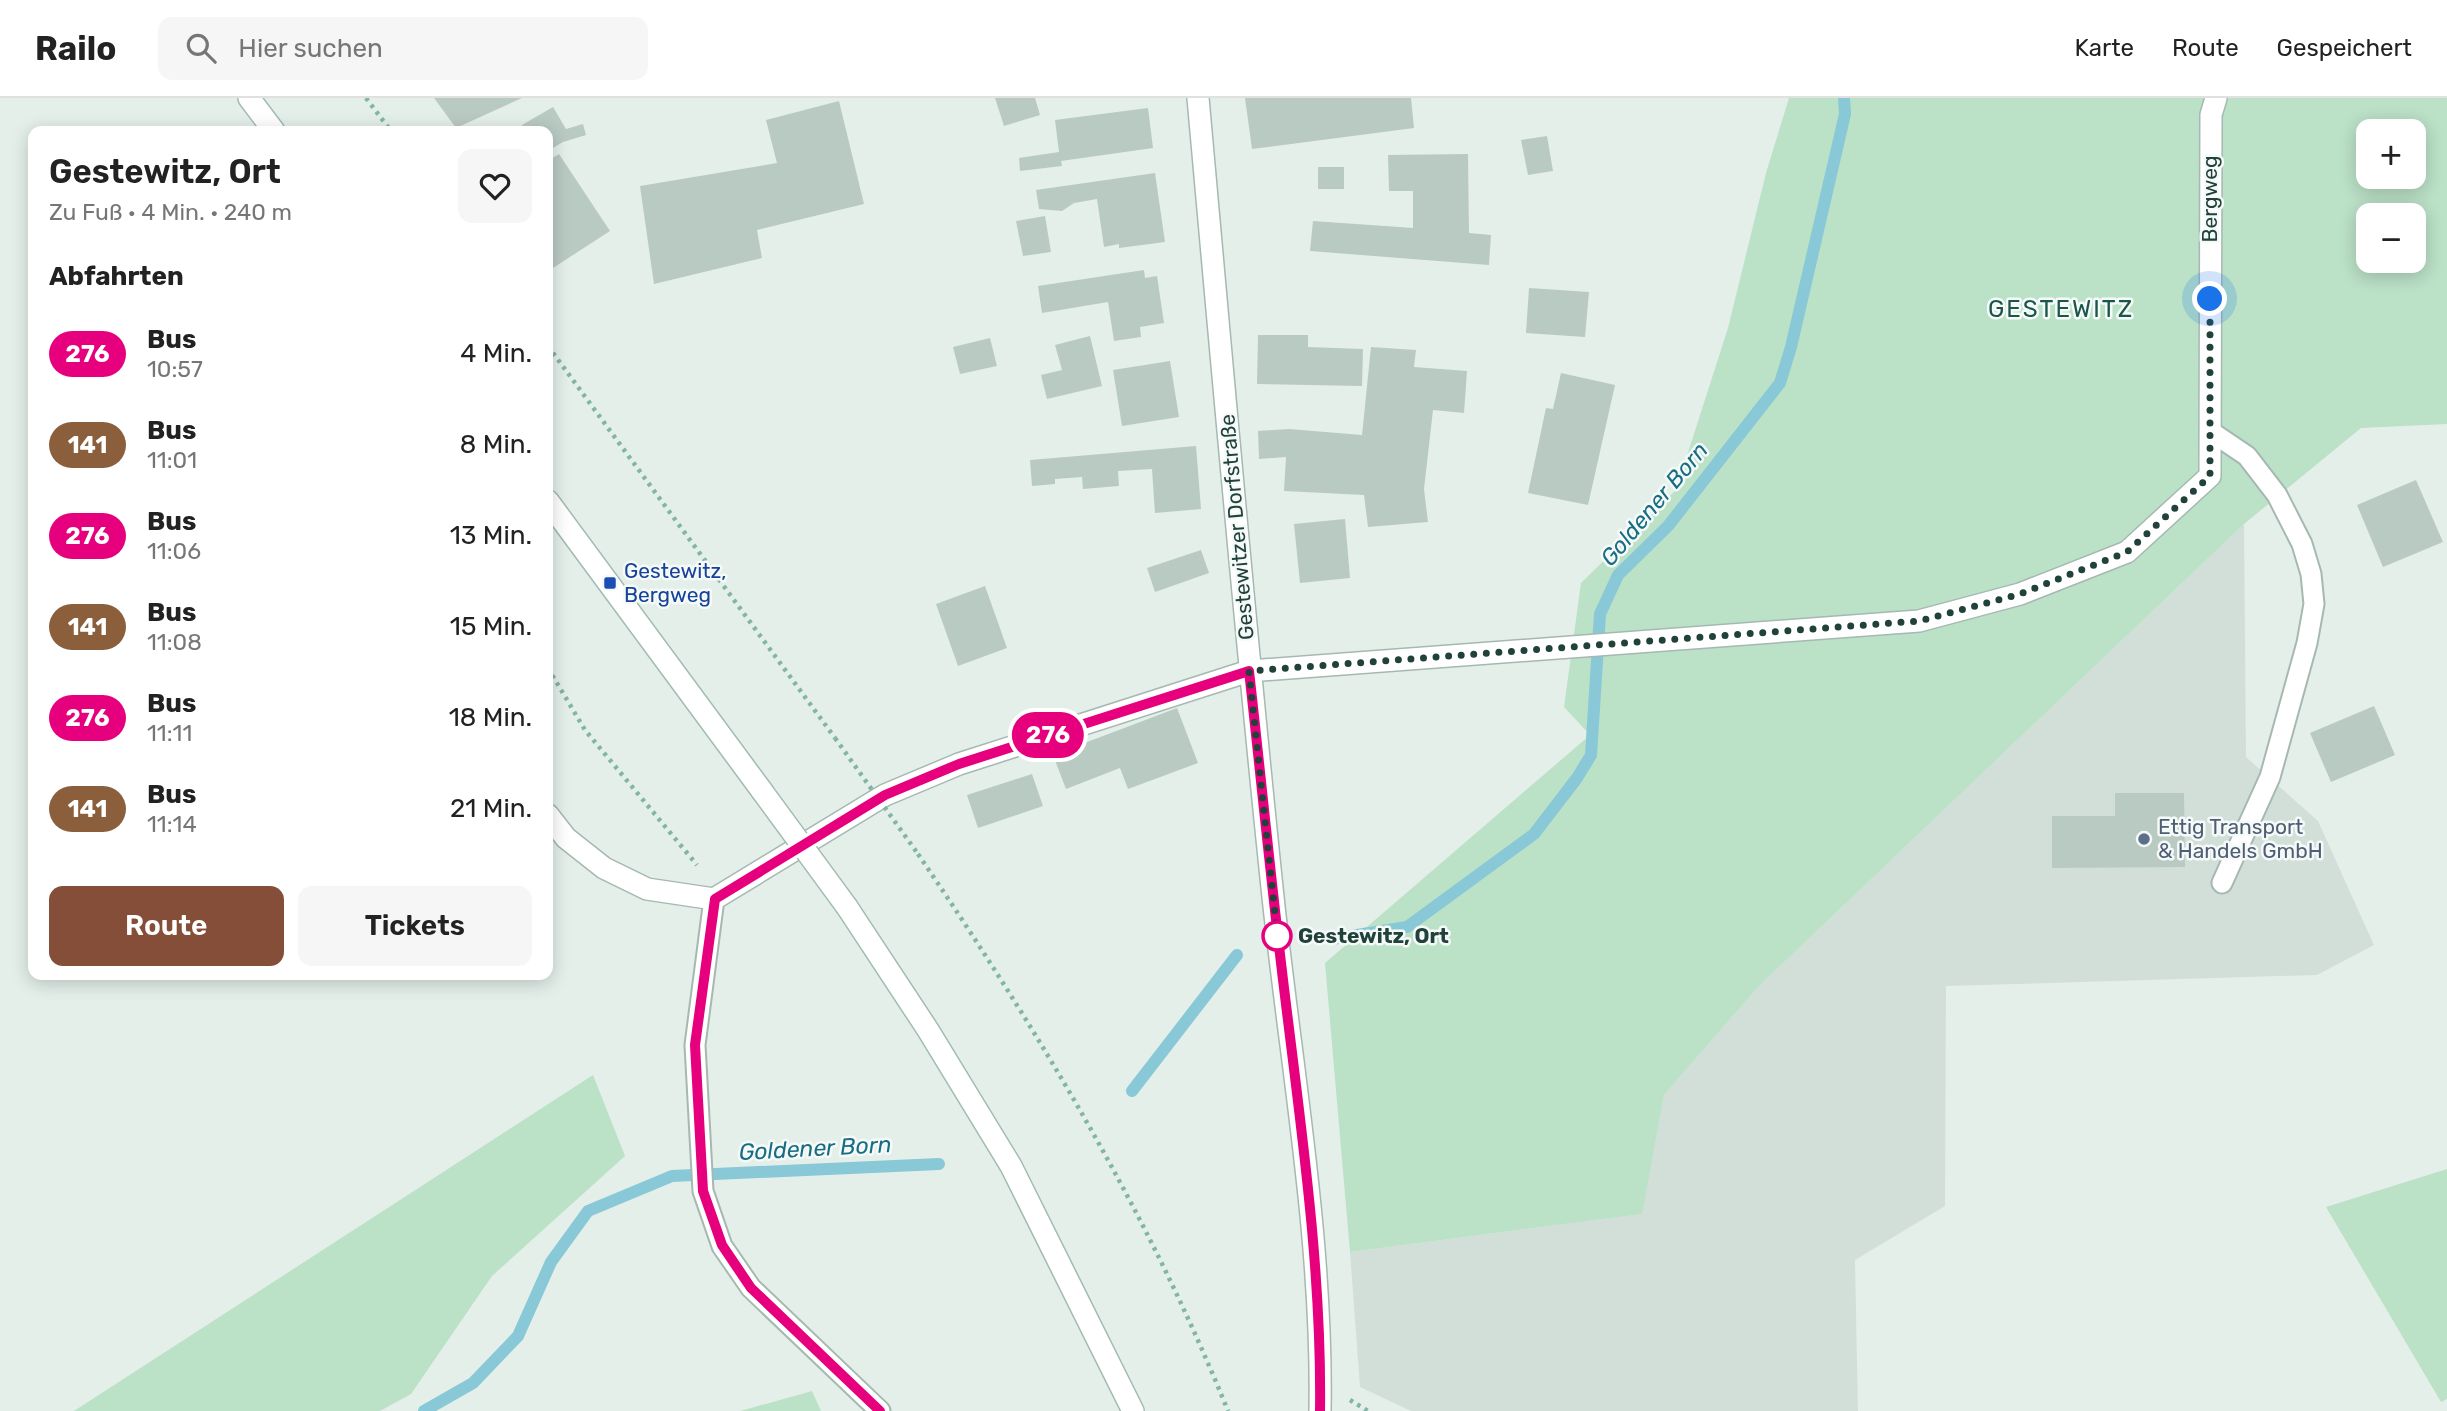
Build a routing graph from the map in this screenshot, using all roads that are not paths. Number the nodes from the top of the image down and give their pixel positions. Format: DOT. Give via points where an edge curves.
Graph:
graph roads {
  1 [pos="249,98"];
  2 [pos="1198,98"];
  3 [pos="2216,98"];
  4 [pos="270,126"];
  5 [pos="2210,431"];
  6 [pos="553,508"];
  7 [pos="1249,671"];
  8 [pos="553,821"];
  9 [pos="2222,883"];
  10 [pos="715,899"];
  11 [pos="880,1411"];
  12 [pos="1133,1411"];
  13 [pos="1320,1411"];
  1 -- 4 [label="street"];
  2 -- 7 [label="street, Gestewitzer Dorfstraße"];
  3 -- 5 [label="street, Bergweg" via="2211,115"];
  5 -- 7 [label="street, Bergweg" via="2210,476 2127,552 2020,594 1919,621"];
  5 -- 9 [label="lane" via="2247,456 2277,495 2302,544 2314,604 2270,777"];
  6 -- 12 [label="street, bridge" via="847,907 928,1030 1011,1167"];
  7 -- 10 [label="street, Bergweg" via="874,796"];
  7 -- 13 [label="street, Gestewitzer Dorfstraße" via="1307,1168"];
  8 -- 10 [label="street" via="604,869 647,889"];
  10 -- 11 [label="lane" via="695,1045 703,1191 722,1245 751,1288"];
}
